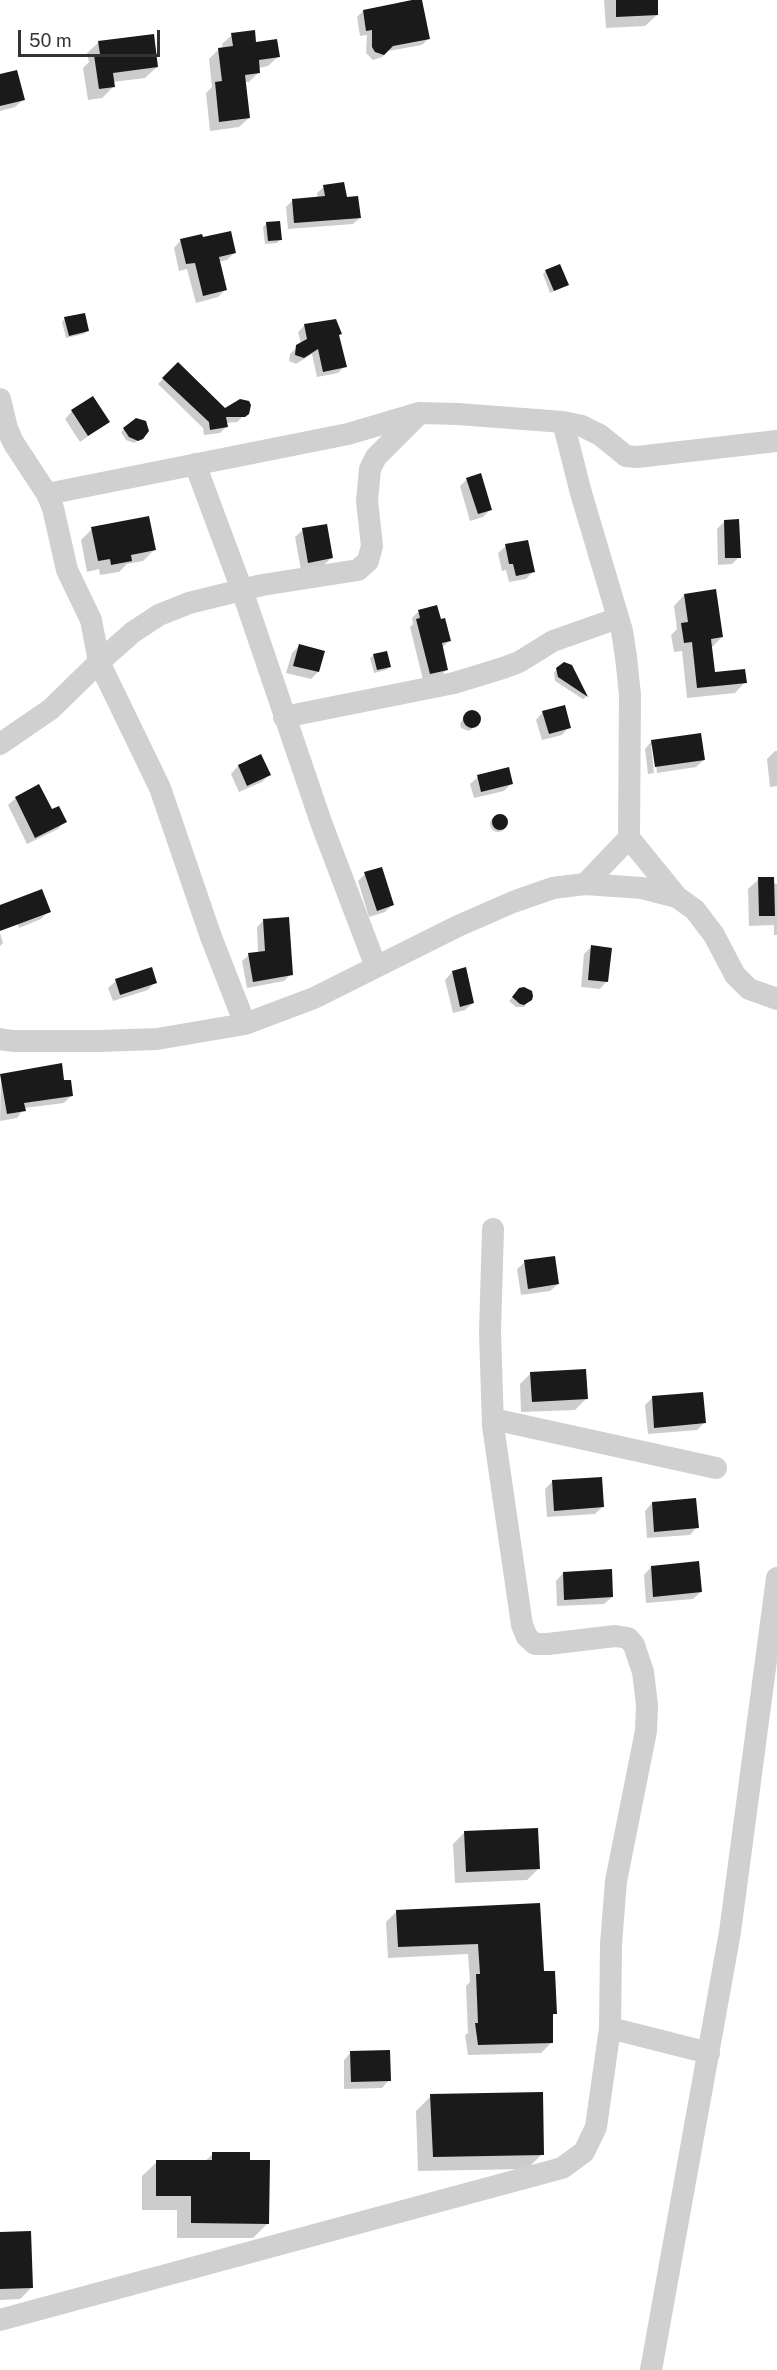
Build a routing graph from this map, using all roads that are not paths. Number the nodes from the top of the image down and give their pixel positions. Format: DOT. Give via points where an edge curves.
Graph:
graph roads {
  1 [pos="0,399"];
  2 [pos="419,413"];
  3 [pos="563,422"];
  4 [pos="777,441"];
  5 [pos="195,464"];
  6 [pos="47,494"];
  7 [pos="242,590"];
  8 [pos="618,618"];
  9 [pos="99,662"];
  10 [pos="284,717"];
  11 [pos="0,744"];
  12 [pos="630,838"];
  13 [pos="585,884"];
  14 [pos="677,897"];
  15 [pos="376,967"];
  16 [pos="777,999"];
  17 [pos="245,1024"];
  18 [pos="0,1039"];
  19 [pos="493,1229"];
  20 [pos="493,1419"];
  21 [pos="716,1468"];
  22 [pos="777,1578"];
  23 [pos="610,2028"];
  24 [pos="709,2053"];
  25 [pos="0,2320"];
  26 [pos="651,2370"];
  1 -- 6 [label="street" via="13,442"];
  2 -- 3 [label="street"];
  2 -- 5 [label="street" via="348,434"];
  2 -- 7 [label="street" via="376,457 370,469 367,501 372,546 368,561 358,570"];
  3 -- 4 [label="street" via="582,426 626,456 637,457"];
  3 -- 8 [label="street"];
  5 -- 6 [label="street"];
  5 -- 7 [label="street"];
  6 -- 9 [label="street" via="67,570 91,620"];
  7 -- 9 [label="street" via="159,615"];
  7 -- 10 [label="street"];
  8 -- 10 [label="street" via="553,641 519,662 454,683"];
  8 -- 12 [label="street" via="630,695"];
  9 -- 11 [label="street" via="51,709"];
  9 -- 17 [label="street" via="160,788 214,947"];
  10 -- 15 [label="street"];
  12 -- 13 [label="street"];
  12 -- 14 [label="street"];
  13 -- 14 [label="street" via="642,888"];
  13 -- 15 [label="street" via="553,888 513,902"];
  14 -- 16 [label="street" via="695,910 714,935 735,975 749,989"];
  15 -- 17 [label="street" via="314,998"];
  17 -- 18 [label="street" via="157,1039"];
  19 -- 20 [label="street"];
  20 -- 21 [label="street"];
  20 -- 23 [label="street" via="522,1625 527,1637 536,1644 628,1638 643,1672 646,1731 616,1881"];
  22 -- 24 [label="street" via="730,1932"];
  23 -- 24 [label="street"];
  23 -- 25 [label="street" via="596,2127 584,2152 562,2168"];
  24 -- 26 [label="street"];
}
